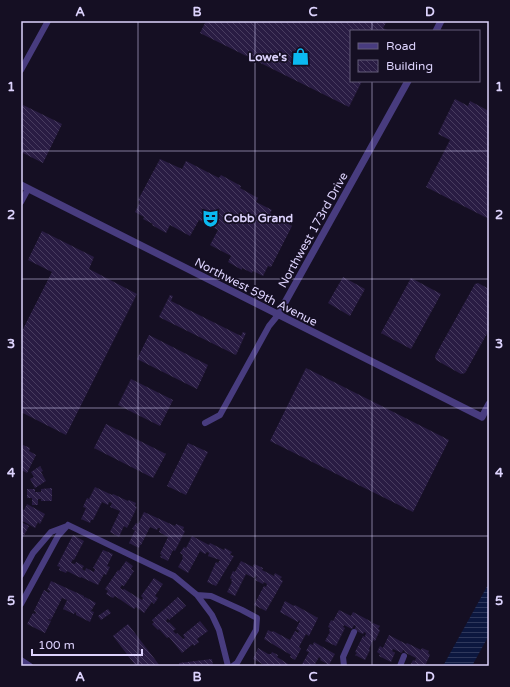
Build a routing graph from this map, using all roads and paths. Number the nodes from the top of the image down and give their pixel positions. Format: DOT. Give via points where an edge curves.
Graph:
graph roads {
  1 [pos="48,21"];
  2 [pos="441,21"];
  3 [pos="436,30"];
  4 [pos="21,70"];
  5 [pos="407,82"];
  6 [pos="21,185"];
  7 [pos="28,189"];
  8 [pos="21,202"];
  9 [pos="278,315"];
  10 [pos="489,404"];
  11 [pos="205,423"];
  12 [pos="68,525"];
  13 [pos="21,575"];
  14 [pos="196,594"];
  15 [pos="21,604"];
  16 [pos="354,632"];
  17 [pos="404,656"];
  18 [pos="21,660"];
  19 [pos="30,666"];
  20 [pos="228,666"];
  21 [pos="233,666"];
  22 [pos="344,666"];
  23 [pos="400,666"];
  1 -- 4 [label="street"];
  2 -- 3 [label="street"];
  5 -- 9 [label="street, Northwest 173rd Drive"];
  6 -- 7 [label="street, Northwest 59th Avenue"];
  7 -- 8 [label="street"];
  7 -- 9 [label="street, Northwest 59th Avenue"];
  9 -- 10 [label="street, Northwest 59th Avenue" via="482,418"];
  9 -- 11 [label="street, Northwest 173rd Drive" via="269,326 220,415"];
  12 -- 13 [label="street" via="51,532 33,553"];
  12 -- 14 [label="street" via="174,576"];
  12 -- 15 [label="street" via="58,536"];
  14 -- 20 [label="street" via="212,615 219,630"];
  14 -- 21 [label="street" via="211,596 257,618 256,630"];
  16 -- 22 [label="street" via="343,657"];
  17 -- 23 [label="street"];
  18 -- 19 [label="street"];
}
